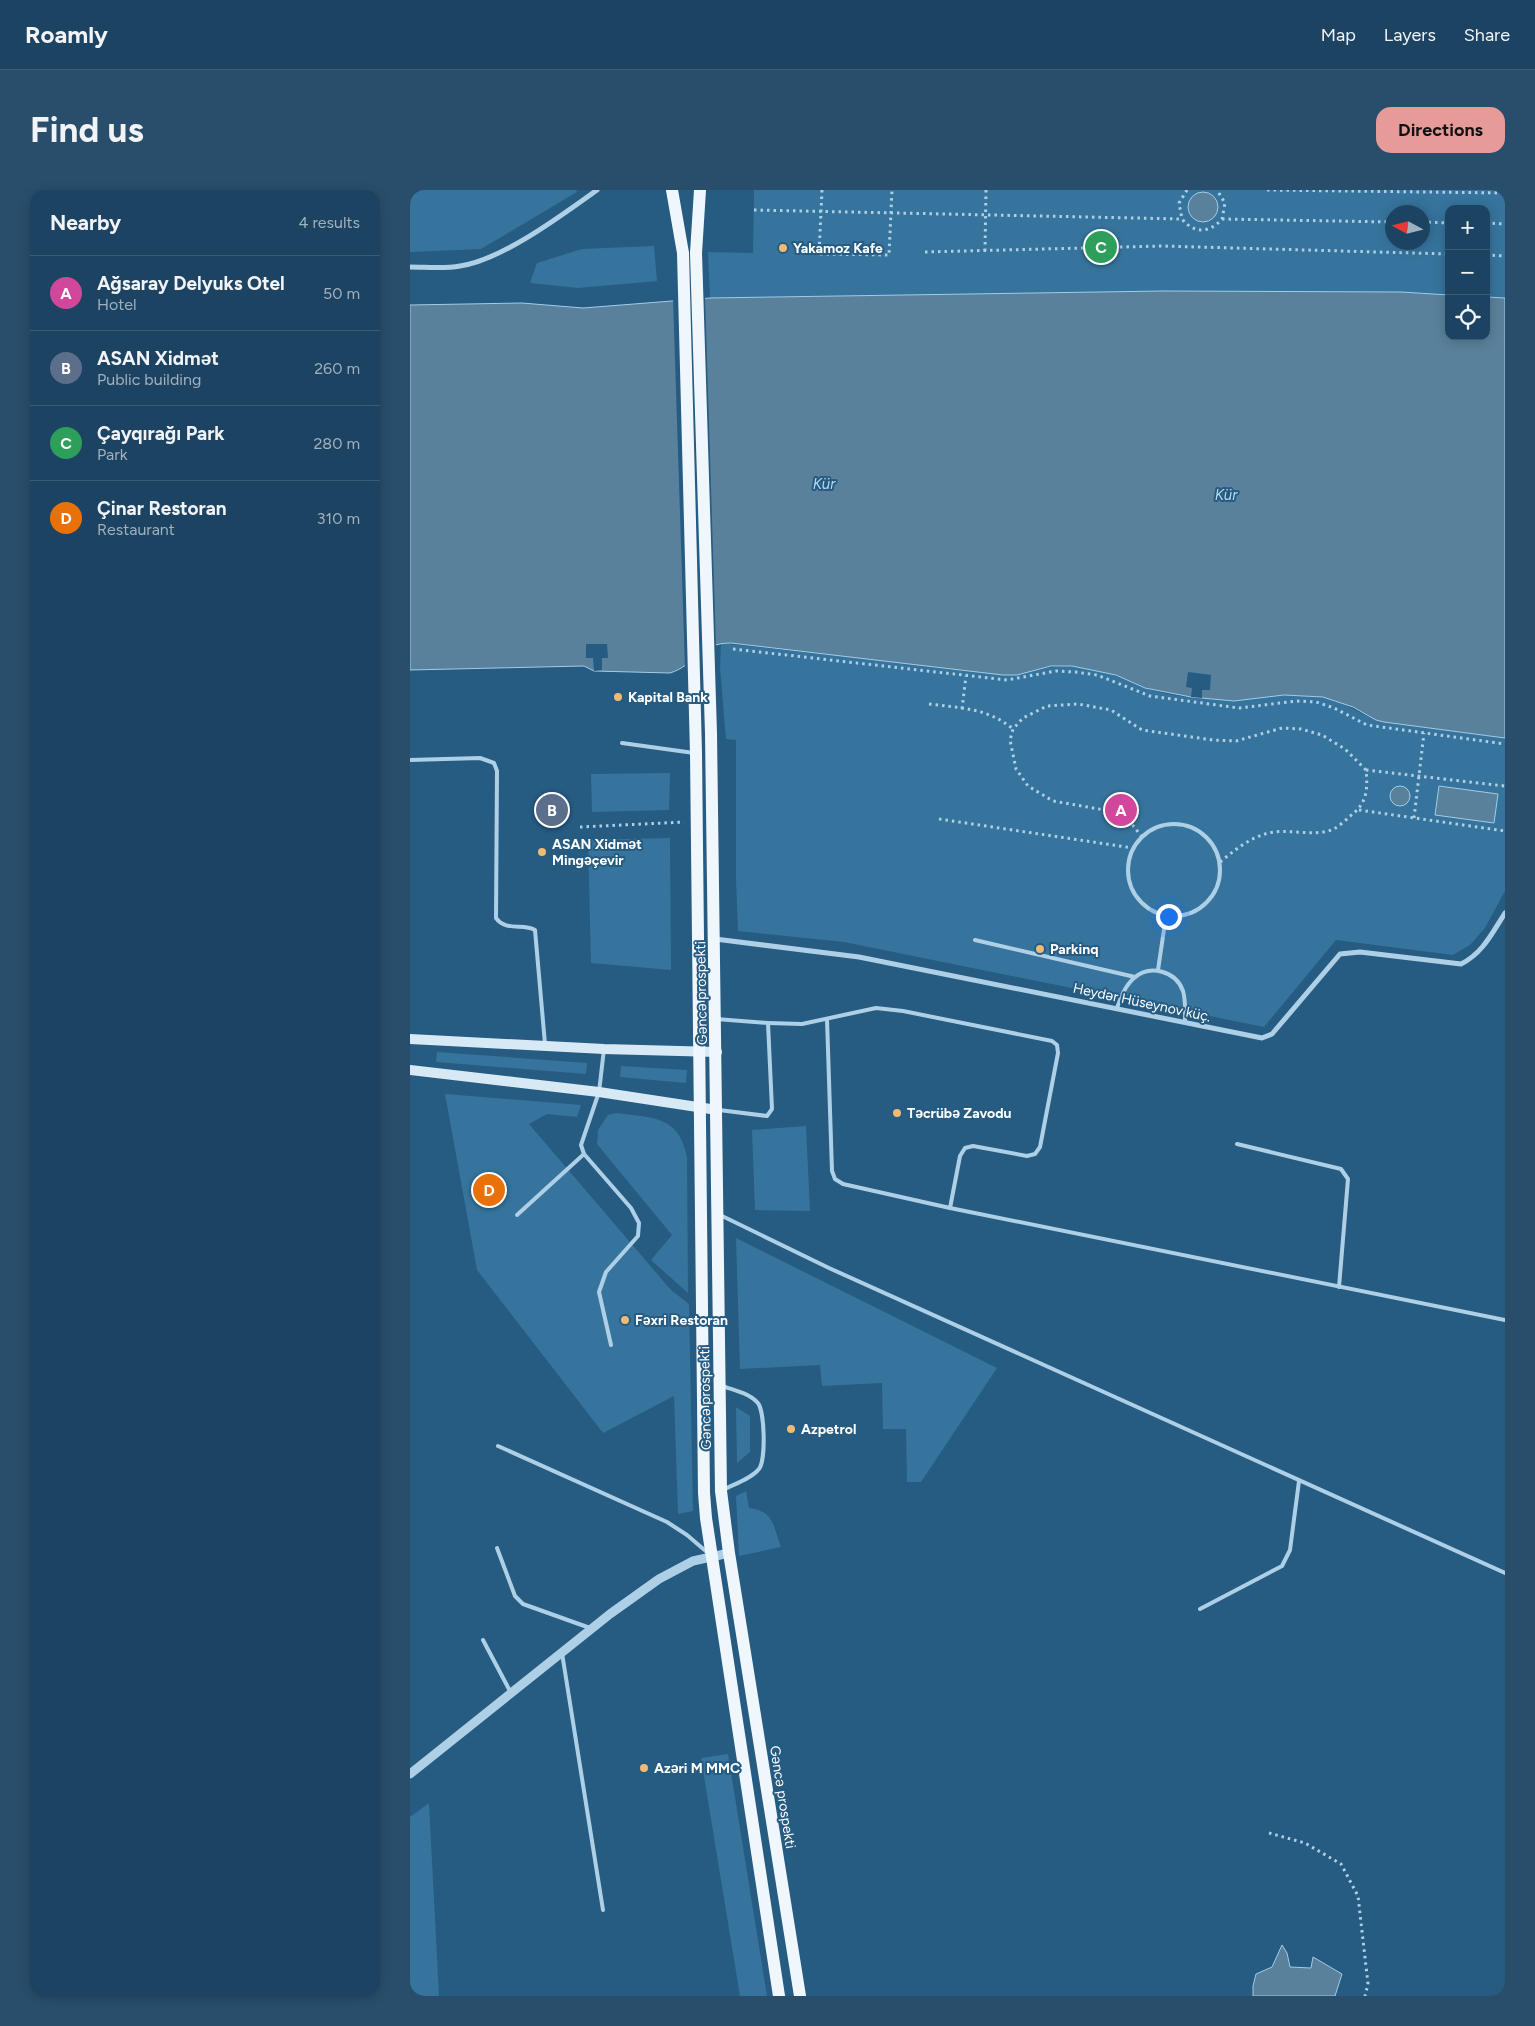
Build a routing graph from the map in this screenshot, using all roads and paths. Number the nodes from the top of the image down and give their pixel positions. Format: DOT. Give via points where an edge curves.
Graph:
graph roads {
  1 [pos="595,190"];
  2 [pos="672,190"];
  3 [pos="700,190"];
  4 [pos="822,190"];
  5 [pos="892,190"];
  6 [pos="986,190"];
  7 [pos="1186,190"];
  8 [pos="1218,190"];
  9 [pos="1267,190"];
  10 [pos="1505,194"];
  11 [pos="754,210"];
  12 [pos="821,211"];
  13 [pos="891,213"];
  14 [pos="986,215"];
  15 [pos="1182,219"];
  16 [pos="1222,219"];
  17 [pos="1385,222"];
  18 [pos="1430,222"];
  19 [pos="1445,223"];
  20 [pos="1490,224"];
  21 [pos="1505,224"];
  22 [pos="985,251"];
  23 [pos="925,252"];
  24 [pos="1445,254"];
  25 [pos="1490,255"];
  26 [pos="1505,256"];
  27 [pos="410,267"];
  28 [pos="733,649"];
  29 [pos="966,676"];
  30 [pos="929,704"];
  31 [pos="962,709"];
  32 [pos="1013,729"];
  33 [pos="1424,733"];
  34 [pos="622,743"];
  35 [pos="1505,744"];
  36 [pos="696,753"];
  37 [pos="410,760"];
  38 [pos="1366,770"];
  39 [pos="1419,776"];
  40 [pos="1505,786"];
  41 [pos="1359,810"];
  42 [pos="1414,818"];
  43 [pos="939,819"];
  44 [pos="697,821"];
  45 [pos="580,827"];
  46 [pos="1505,831"];
  47 [pos="1142,836"];
  48 [pos="1133,848"];
  49 [pos="1219,863"];
  50 [pos="1505,913"];
  51 [pos="1166,916"];
  52 [pos="715,939"];
  53 [pos="975,940"];
  54 [pos="1158,970"];
  55 [pos="1136,976"];
  56 [pos="1117,1008"];
  57 [pos="716,1019"];
  58 [pos="827,1019"];
  59 [pos="1185,1022"];
  60 [pos="768,1023"];
  61 [pos="410,1040"];
  62 [pos="545,1047"];
  63 [pos="604,1049"];
  64 [pos="700,1052"];
  65 [pos="717,1052"];
  66 [pos="410,1070"];
  67 [pos="599,1092"];
  68 [pos="700,1108"];
  69 [pos="717,1110"];
  70 [pos="1237,1144"];
  71 [pos="584,1154"];
  72 [pos="950,1208"];
  73 [pos="718,1214"];
  74 [pos="517,1215"];
  75 [pos="1339,1286"];
  76 [pos="1505,1320"];
  77 [pos="611,1346"];
  78 [pos="720,1385"];
  79 [pos="498,1446"];
  80 [pos="1299,1481"];
  81 [pos="721,1491"];
  82 [pos="497,1548"];
  83 [pos="729,1553"];
  84 [pos="712,1556"];
  85 [pos="1505,1573"];
  86 [pos="1200,1609"];
  87 [pos="592,1628"];
  88 [pos="484,1640"];
  89 [pos="562,1653"];
  90 [pos="511,1693"];
  91 [pos="410,1774"];
  92 [pos="1269,1833"];
  93 [pos="603,1910"];
  94 [pos="779,1996"];
  95 [pos="800,1996"];
  96 [pos="1365,1996"];
  1 -- 27 [label="street" via="515,244 482,261 460,266"];
  2 -- 36 [label="main road, Gəncə prospekti" via="683,254"];
  3 -- 52 [label="main road, Gəncə prospekti" via="696,253"];
  4 -- 12 [label="path"];
  5 -- 13 [label="path"];
  6 -- 14 [label="path"];
  7 -- 15 [label="path" via="1179,203"];
  8 -- 16 [label="path" via="1225,203"];
  9 -- 10 [label="path"];
  11 -- 12 [label="path"];
  12 -- 13 [label="path"];
  12 -- 13 [label="path" via="819,254 889,255"];
  13 -- 14 [label="path"];
  14 -- 15 [label="path"];
  14 -- 22 [label="path"];
  15 -- 16 [label="path" via="1202,231"];
  16 -- 17 [label="path"];
  18 -- 19 [label="path"];
  20 -- 21 [label="path"];
  22 -- 23 [label="path"];
  22 -- 24 [label="path" via="1162,246"];
  25 -- 26 [label="path"];
  28 -- 29 [label="path"];
  29 -- 31 [label="path"];
  29 -- 33 [label="path" via="1007,680 1056,671 1075,672 1097,675 1150,696 1239,708 1297,700 1316,702 1366,725"];
  30 -- 31 [label="path"];
  31 -- 32 [label="path" via="988,713"];
  32 -- 38 [label="path" via="1036,709 1078,704 1111,710 1142,730 1212,740 1236,740 1282,728 1301,729 1322,735 1345,749"];
  32 -- 47 [label="path" via="1011,755 1028,786 1053,801 1116,812 1132,823"];
  33 -- 35 [label="path"];
  33 -- 39 [label="path"];
  34 -- 36 [label="lane"];
  36 -- 44 [label="main road, Gəncə prospekti"];
  37 -- 62 [label="lane" via="480,758 494,763 497,771 496,918 506,926 529,926 535,930"];
  38 -- 39 [label="path"];
  38 -- 41 [label="path" via="1368,792"];
  39 -- 40 [label="path"];
  39 -- 42 [label="path"];
  41 -- 42 [label="path"];
  41 -- 49 [label="path" via="1334,829 1262,834"];
  42 -- 46 [label="path"];
  43 -- 48 [label="path"];
  44 -- 45 [label="path"];
  44 -- 64 [label="main road, Gəncə prospekti"];
  47 -- 48 [label="lane"];
  47 -- 49 [label="lane" via="1153,828 1182,824 1207,838"];
  48 -- 51 [label="lane" via="1128,862 1132,890 1140,902"];
  49 -- 51 [label="lane" via="1215,892 1206,903 1194,912"];
  50 -- 59 [label="street, Heydər Hüseynov küç." via="1482,949 1461,964 1360,952 1340,954 1272,1034 1262,1038"];
  51 -- 54 [label="lane"];
  52 -- 56 [label="street, Heydər Hüseynov küç." via="859,957"];
  52 -- 57 [label="main road, Gəncə prospekti"];
  53 -- 55 [label="lane"];
  54 -- 55 [label="lane"];
  54 -- 59 [label="lane" via="1169,974 1182,989"];
  55 -- 56 [label="lane" via="1124,991"];
  56 -- 59 [label="street, Heydər Hüseynov küç."];
  57 -- 60 [label="lane"];
  57 -- 65 [label="main road, Gəncə prospekti"];
  58 -- 60 [label="lane" via="802,1024"];
  58 -- 72 [label="lane" via="832,1171 835,1179 843,1184"];
  58 -- 72 [label="lane" via="876,1008 903,1011 1052,1041 1058,1046 1040,1147 1035,1154 1027,1156 973,1146 965,1148 960,1156"];
  60 -- 69 [label="lane" via="770,1114"];
  61 -- 62 [label="main road"];
  62 -- 63 [label="main road"];
  63 -- 64 [label="main road"];
  63 -- 67 [label="lane"];
  64 -- 65 [label="main road"];
  64 -- 68 [label="main road, Gəncə prospekti"];
  65 -- 69 [label="main road, Gəncə prospekti"];
  66 -- 67 [label="main road"];
  67 -- 68 [label="main road"];
  67 -- 71 [label="lane" via="581,1145"];
  68 -- 69 [label="main road"];
  68 -- 84 [label="main road, Gəncə prospekti" via="704,1493"];
  69 -- 73 [label="main road, Gəncə prospekti"];
  70 -- 75 [label="lane" via="1341,1169 1348,1179"];
  71 -- 74 [label="lane"];
  71 -- 77 [label="lane" via="631,1208 639,1223 638,1236 606,1272 599,1292"];
  72 -- 75 [label="lane"];
  73 -- 78 [label="main road, Gəncə prospekti"];
  73 -- 80 [label="lane"];
  75 -- 76 [label="lane"];
  78 -- 81 [label="main road, Gəncə prospekti"];
  78 -- 81 [label="lane" via="747,1395 763,1411 763,1462 749,1477"];
  79 -- 84 [label="lane" via="667,1522"];
  80 -- 85 [label="lane"];
  80 -- 86 [label="lane" via="1290,1550 1282,1566"];
  81 -- 83 [label="main road, Gəncə prospekti"];
  82 -- 87 [label="lane" via="515,1596 523,1604"];
  83 -- 84 [label="street"];
  83 -- 95 [label="main road, Gəncə prospekti"];
  84 -- 87 [label="street" via="673,1571"];
  84 -- 94 [label="main road, Gəncə prospekti"];
  87 -- 89 [label="street"];
  88 -- 90 [label="lane"];
  89 -- 90 [label="street"];
  89 -- 93 [label="lane"];
  90 -- 91 [label="street"];
  92 -- 96 [label="path" via="1305,1843 1341,1864 1358,1896 1368,1984"];
}
